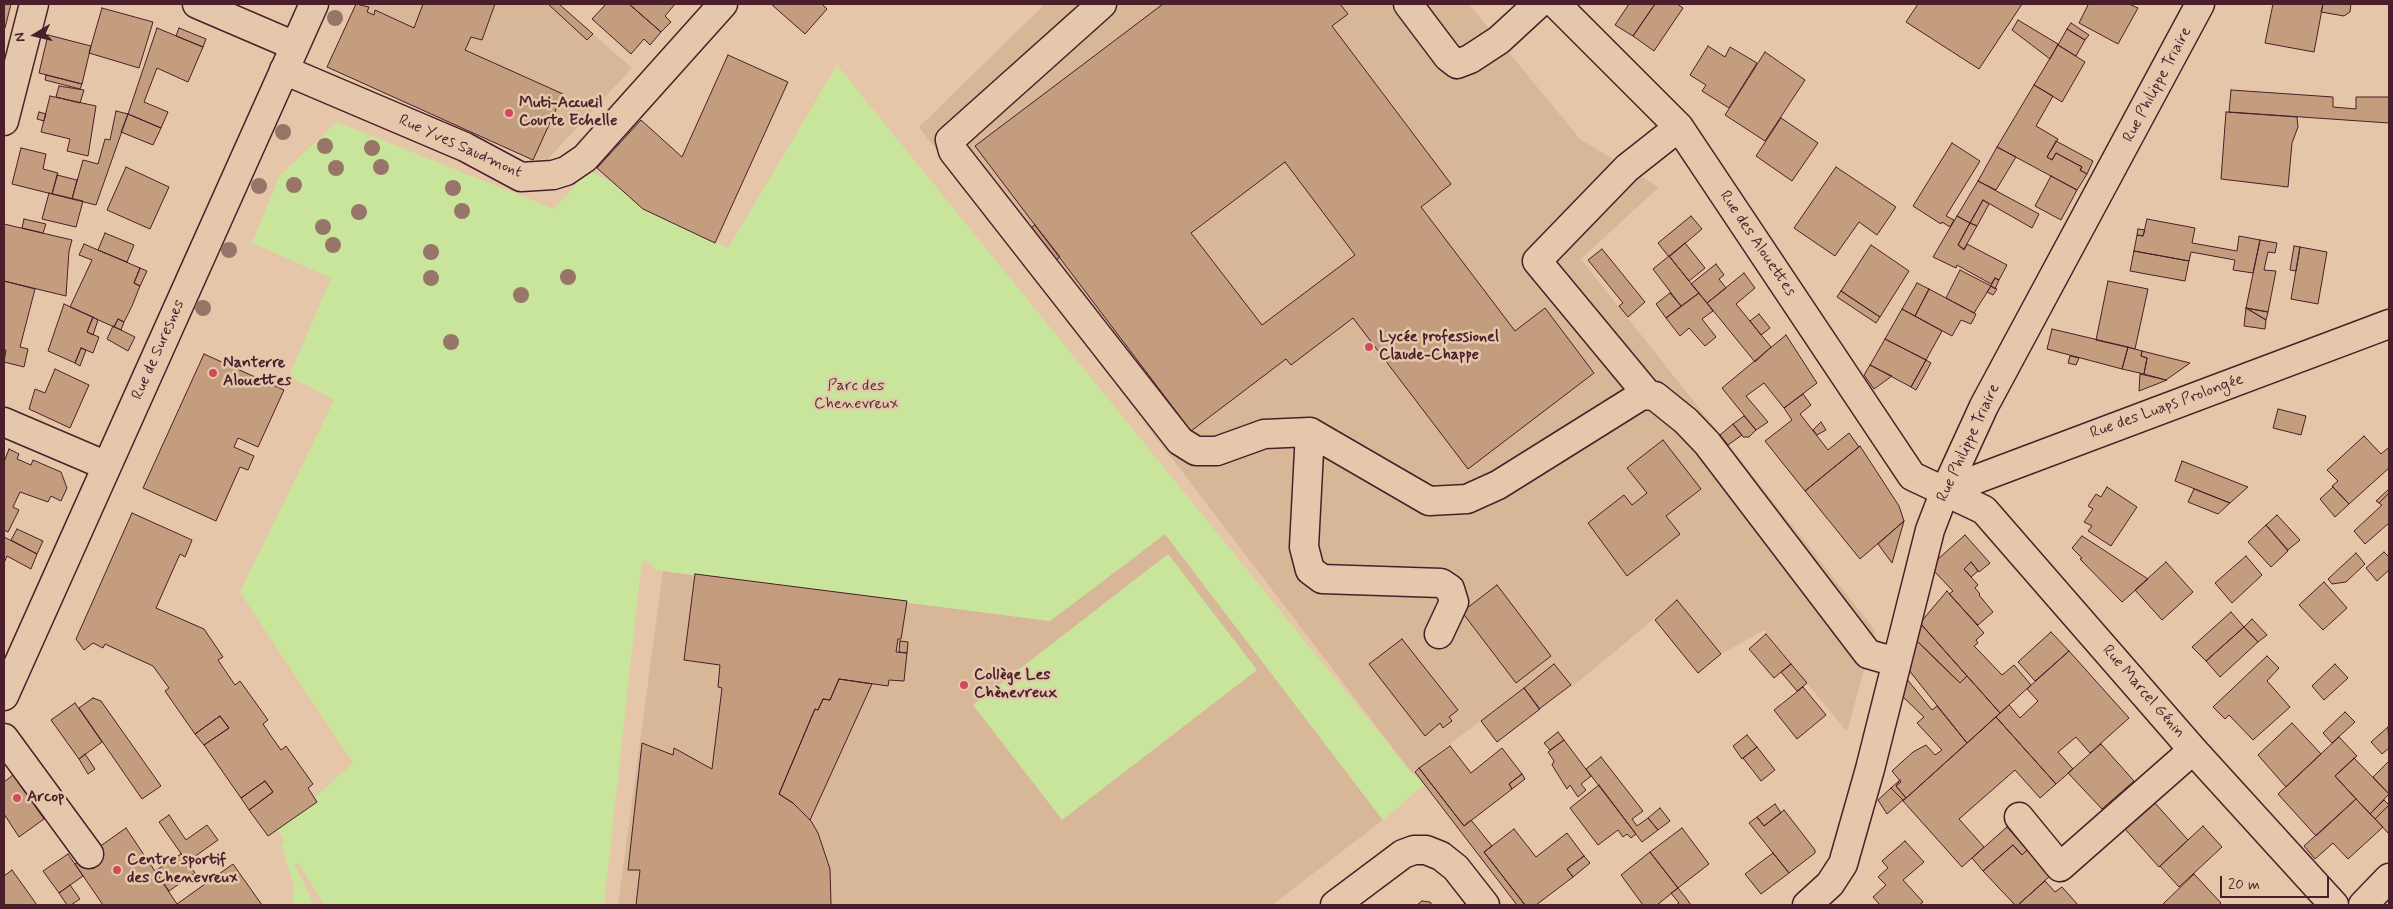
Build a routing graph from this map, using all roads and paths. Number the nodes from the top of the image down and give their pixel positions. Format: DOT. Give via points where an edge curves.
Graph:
graph roads {
  1 [pos="34,4"];
  2 [pos="197,4"];
  3 [pos="314,4"];
  4 [pos="723,4"];
  5 [pos="1102,4"];
  6 [pos="1408,4"];
  7 [pos="1538,4"];
  8 [pos="1556,4"];
  9 [pos="2200,4"];
  10 [pos="290,58"];
  11 [pos="4,121"];
  12 [pos="1679,127"];
  13 [pos="2389,324"];
  14 [pos="1648,395"];
  15 [pos="4,422"];
  16 [pos="1310,432"];
  17 [pos="107,466"];
  18 [pos="1945,491"];
  19 [pos="1439,634"];
  20 [pos="1896,662"];
  21 [pos="4,696"];
  22 [pos="4,738"];
  23 [pos="2193,750"];
  24 [pos="2019,817"];
  25 [pos="89,854"];
  26 [pos="2389,878"];
  27 [pos="1335,905"];
  28 [pos="1484,905"];
  29 [pos="1807,905"];
  30 [pos="2334,905"];
  31 [pos="2363,905"];
  1 -- 11 [label="street"];
  2 -- 10 [label="street, Rue Yves Saudmont"];
  3 -- 10 [label="street, Rue de Suresnes"];
  4 -- 10 [label="street, Rue Yves Saudmont" via="584,158 566,171 553,175 521,177"];
  5 -- 16 [label="street" via="950,140 953,151 1180,441 1196,450 1217,451 1264,434"];
  6 -- 7 [label="street" via="1448,57 1457,64 1499,40"];
  8 -- 12 [label="street, Rue des Alouettes"];
  9 -- 18 [label="street, Rue Philippe Triaire" via="1984,406"];
  10 -- 17 [label="street, Rue de Suresnes"];
  12 -- 14 [label="street" via="1627,168 1537,261"];
  12 -- 18 [label="street, Rue des Alouettes" via="1912,476"];
  13 -- 18 [label="street, Rue des Luaps Prolongée"];
  14 -- 16 [label="street" via="1642,394 1498,486 1467,499 1429,501"];
  14 -- 20 [label="street" via="1655,396 1686,421 1707,443 1868,654"];
  15 -- 17 [label="street"];
  16 -- 19 [label="street" via="1304,547 1310,570 1322,579 1441,583 1450,589 1454,602"];
  17 -- 21 [label="street, Rue de Suresnes"];
  18 -- 20 [label="street, Rue Philippe Triaire" via="1930,530"];
  18 -- 23 [label="street, Rue Marcel Génin" via="1984,510"];
  20 -- 29 [label="street, Rue Philippe Triaire" via="1843,864 1830,884"];
  22 -- 25 [label="street"];
  23 -- 24 [label="street" via="2060,867"];
  23 -- 30 [label="street, Rue Marcel Génin"];
  26 -- 31 [label="street"];
  27 -- 28 [label="street" via="1403,854 1414,850 1426,850 1441,856 1456,868"];
}
